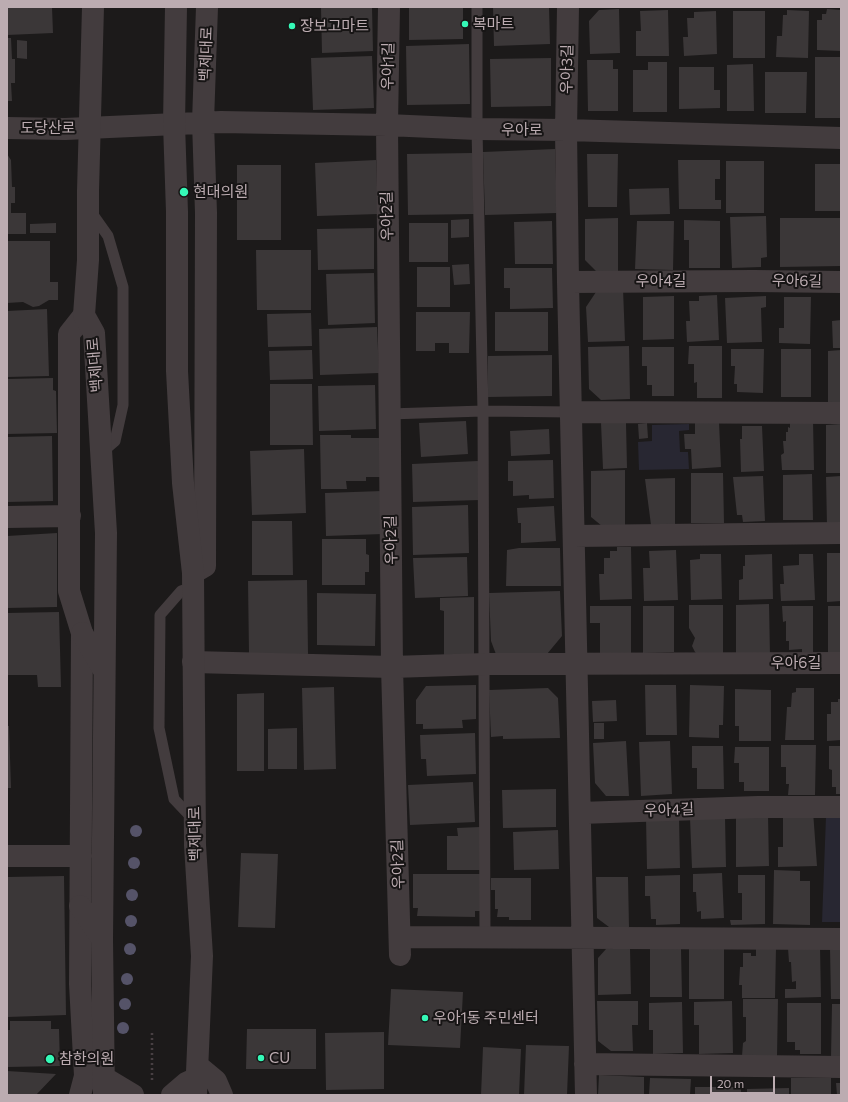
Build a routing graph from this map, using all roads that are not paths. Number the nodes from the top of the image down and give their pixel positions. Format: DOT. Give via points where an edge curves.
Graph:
graph roads {
  1 [pos="93,7"];
  2 [pos="176,7"];
  3 [pos="207,7"];
  4 [pos="389,7"];
  5 [pos="477,7"];
  6 [pos="568,7"];
  7 [pos="203,122"];
  8 [pos="174,124"];
  9 [pos="386,125"];
  10 [pos="7,128"];
  11 [pos="90,128"];
  12 [pos="477,129"];
  13 [pos="566,130"];
  14 [pos="841,138"];
  15 [pos="88,209"];
  16 [pos="754,281"];
  17 [pos="568,282"];
  18 [pos="841,282"];
  19 [pos="84,314"];
  20 [pos="484,411"];
  21 [pos="572,412"];
  22 [pos="841,413"];
  23 [pos="389,414"];
  24 [pos="101,453"];
  25 [pos="7,516"];
  26 [pos="70,516"];
  27 [pos="841,533"];
  28 [pos="574,536"];
  29 [pos="193,580"];
  30 [pos="82,633"];
  31 [pos="193,662"];
  32 [pos="841,663"];
  33 [pos="485,664"];
  34 [pos="577,664"];
  35 [pos="392,667"];
  36 [pos="103,673"];
  37 [pos="81,709"];
  38 [pos="841,807"];
  39 [pos="580,813"];
  40 [pos="195,821"];
  41 [pos="7,856"];
  42 [pos="81,856"];
  43 [pos="80,906"];
  44 [pos="485,938"];
  45 [pos="583,939"];
  46 [pos="841,939"];
  47 [pos="102,942"];
  48 [pos="80,984"];
  49 [pos="585,1064"];
  50 [pos="841,1067"];
  51 [pos="197,1080"];
  52 [pos="104,1086"];
  53 [pos="143,1091"];
  54 [pos="80,1095"];
  55 [pos="172,1095"];
  56 [pos="222,1095"];
  57 [pos="586,1095"];
  1 -- 11 [label="street"];
  2 -- 8 [label="street, 백제대로"];
  3 -- 7 [label="street, 백제대로"];
  4 -- 9 [label="street, 우아1길"];
  5 -- 12 [label="lane"];
  6 -- 13 [label="street, 우아3길"];
  7 -- 8 [label="street, 우아로"];
  7 -- 9 [label="street, 우아로"];
  7 -- 29 [label="street, 백제대로" via="206,213 205,566"];
  8 -- 11 [label="street, 도당산로"];
  8 -- 29 [label="street, 백제대로" via="177,371 183,483"];
  9 -- 12 [label="street, 우아로"];
  9 -- 23 [label="street, 우아2길"];
  10 -- 11 [label="street, 도당산로"];
  11 -- 15 [label="street"];
  12 -- 13 [label="street, 우아로"];
  12 -- 20 [label="lane"];
  13 -- 14 [label="street, 우아로"];
  13 -- 17 [label="street"];
  15 -- 19 [label="street"];
  15 -- 24 [label="lane" via="108,236 123,287 123,405 115,441"];
  16 -- 17 [label="street, 우아4길"];
  16 -- 18 [label="street, 우아6길"];
  17 -- 21 [label="street"];
  19 -- 24 [label="street, 백제대로" via="94,333"];
  19 -- 26 [label="street" via="69,334"];
  20 -- 21 [label="lane"];
  20 -- 23 [label="lane"];
  20 -- 33 [label="lane"];
  21 -- 22 [label="street"];
  21 -- 28 [label="street"];
  23 -- 35 [label="street, 우아2길"];
  24 -- 36 [label="street, 백제대로" via="106,533"];
  25 -- 26 [label="street"];
  26 -- 30 [label="street" via="69,591"];
  27 -- 28 [label="street"];
  28 -- 34 [label="street"];
  29 -- 31 [label="street, 백제대로"];
  29 -- 40 [label="lane" via="160,615 159,728 174,799"];
  30 -- 36 [label="street"];
  30 -- 37 [label="street"];
  31 -- 35 [label="street"];
  31 -- 40 [label="street, 백제대로"];
  32 -- 34 [label="street, 우아6길"];
  33 -- 34 [label="street"];
  33 -- 35 [label="street"];
  33 -- 44 [label="lane"];
  34 -- 39 [label="street"];
  35 -- 44 [label="street, 우아2길" via="400,946"];
  36 -- 37 [label="street"];
  36 -- 47 [label="street, 백제대로"];
  37 -- 42 [label="street"];
  38 -- 39 [label="street, 우아4길"];
  39 -- 45 [label="street"];
  40 -- 51 [label="street, 백제대로" via="202,956"];
  41 -- 42 [label="street"];
  42 -- 43 [label="street"];
  43 -- 47 [label="street"];
  43 -- 48 [label="street"];
  44 -- 45 [label="street"];
  45 -- 46 [label="street"];
  45 -- 49 [label="street"];
  47 -- 48 [label="street, 백제대로"];
  47 -- 52 [label="street, 백제대로"];
  48 -- 54 [label="street" via="85,1076"];
  49 -- 50 [label="street"];
  49 -- 57 [label="street"];
  51 -- 55 [label="street" via="186,1083"];
  51 -- 56 [label="street" via="216,1081"];
  52 -- 53 [label="street"];
}
